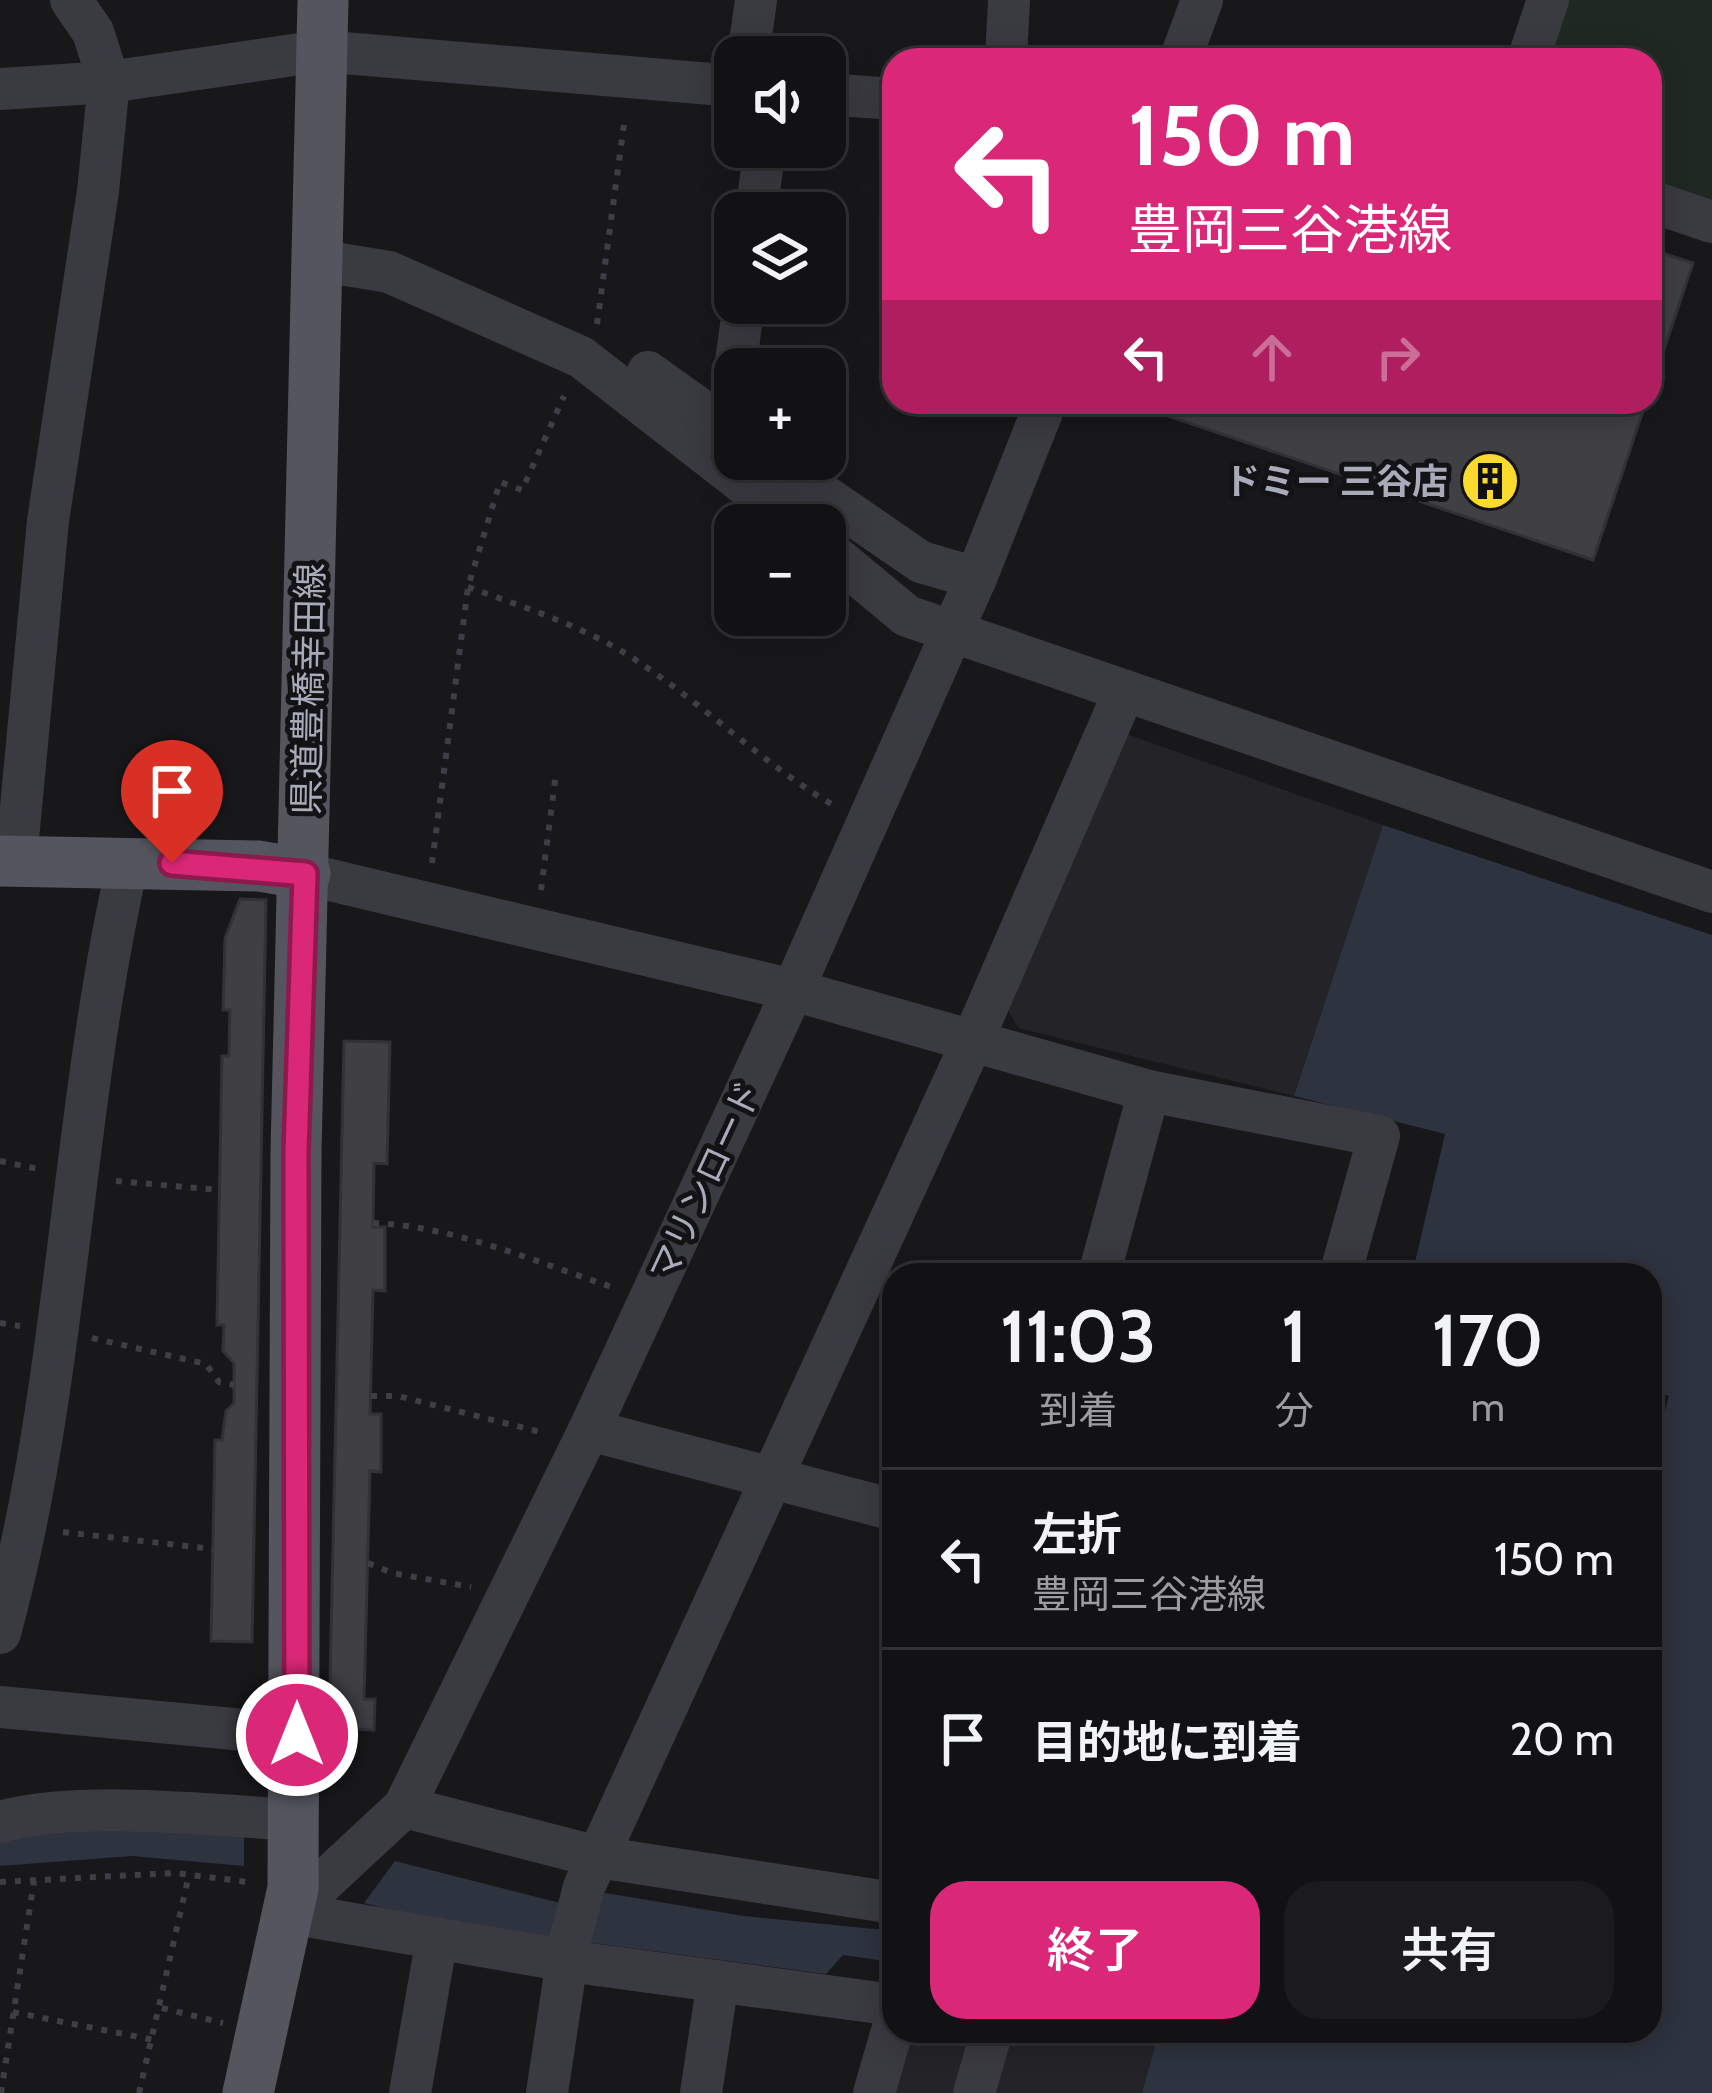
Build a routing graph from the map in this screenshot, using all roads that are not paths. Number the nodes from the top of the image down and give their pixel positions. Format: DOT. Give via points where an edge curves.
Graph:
graph roads {
  1 [pos="71,0"];
  2 [pos="322,0"];
  3 [pos="757,0"];
  4 [pos="1009,0"];
  5 [pos="1202,0"];
  6 [pos="1548,0"];
  7 [pos="751,36"];
  8 [pos="1007,48"];
  9 [pos="1194,48"];
  10 [pos="1532,48"];
  11 [pos="320,51"];
  12 [pos="109,82"];
  13 [pos="714,84"];
  14 [pos="0,89"];
  15 [pos="846,96"];
  16 [pos="882,98"];
  17 [pos="1662,205"];
  18 [pos="1712,222"];
  19 [pos="316,260"];
  20 [pos="1041,414"];
  21 [pos="714,432"];
  22 [pos="760,480"];
  23 [pos="802,480"];
  24 [pos="780,504"];
  25 [pos="846,565"];
  26 [pos="976,578"];
  27 [pos="953,632"];
  28 [pos="1124,692"];
  29 [pos="8,860"];
  30 [pos="128,862"];
  31 [pos="305,874"];
  32 [pos="1712,892"];
  33 [pos="793,990"];
  34 [pos="972,1042"];
  35 [pos="1149,1090"];
  36 [pos="1102,1263"];
  37 [pos="1343,1263"];
  38 [pos="589,1430"];
  39 [pos="770,1480"];
  40 [pos="882,1507"];
  41 [pos="0,1633"];
  42 [pos="0,1707"];
  43 [pos="297,1735"];
  44 [pos="404,1807"];
  45 [pos="294,1820"];
  46 [pos="0,1822"];
  47 [pos="591,1872"];
  48 [pos="292,1900"];
  49 [pos="882,1902"];
  50 [pos="437,1938"];
  51 [pos="569,1950"];
  52 [pos="718,1981"];
  53 [pos="882,2003"];
  54 [pos="888,2043"];
  55 [pos="989,2043"];
  56 [pos="248,2093"];
  57 [pos="410,2093"];
  58 [pos="547,2093"];
  59 [pos="701,2093"];
  60 [pos="874,2093"];
  61 [pos="974,2093"];
  1 -- 12 [label="street" via="93,32"];
  2 -- 11 [label="main road, 県道豊橋幸田線"];
  3 -- 7 [label="street"];
  4 -- 8 [label="street"];
  5 -- 9 [label="street"];
  6 -- 10 [label="street"];
  11 -- 12 [label="street"];
  11 -- 13 [label="street"];
  11 -- 19 [label="main road, 県道豊橋幸田線"];
  12 -- 14 [label="street"];
  12 -- 29 [label="street"];
  15 -- 16 [label="street"];
  17 -- 18 [label="street"];
  19 -- 21 [label="street" via="388,272 588,346"];
  19 -- 31 [label="main road, 県道豊橋幸田線"];
  20 -- 26 [label="street, マリンロード"];
  22 -- 24 [label="street"];
  23 -- 26 [label="street" via="921,562"];
  25 -- 27 [label="street" via="907,616"];
  26 -- 27 [label="street, マリンロード"];
  27 -- 28 [label="street"];
  27 -- 33 [label="street, マリンロード"];
  28 -- 32 [label="street"];
  28 -- 34 [label="street"];
  29 -- 30 [label="main road"];
  30 -- 31 [label="main road"];
  30 -- 41 [label="street" via="88,1066 29,1527"];
  31 -- 33 [label="street"];
  31 -- 43 [label="main road, 県道豊橋幸田線" via="296,1174"];
  33 -- 34 [label="street"];
  33 -- 38 [label="street, マリンロード"];
  34 -- 35 [label="street"];
  34 -- 39 [label="street"];
  35 -- 36 [label="street"];
  35 -- 37 [label="street" via="1379,1136"];
  38 -- 39 [label="street"];
  38 -- 44 [label="street, マリンロード"];
  39 -- 40 [label="street"];
  39 -- 47 [label="street"];
  42 -- 43 [label="street"];
  43 -- 45 [label="main road, 県道豊橋幸田線"];
  44 -- 47 [label="street"];
  44 -- 48 [label="street, マリンロード"];
  45 -- 46 [label="street" via="191,1812"];
  45 -- 48 [label="main road, 県道豊橋幸田線"];
  47 -- 49 [label="street"];
  47 -- 51 [label="street"];
  48 -- 50 [label="street"];
  48 -- 56 [label="main road, 県道豊橋幸田線"];
  50 -- 51 [label="street"];
  50 -- 57 [label="street"];
  51 -- 52 [label="street"];
  51 -- 58 [label="street"];
  52 -- 53 [label="street"];
  52 -- 59 [label="street"];
  54 -- 60 [label="street"];
  55 -- 61 [label="street"];
}
